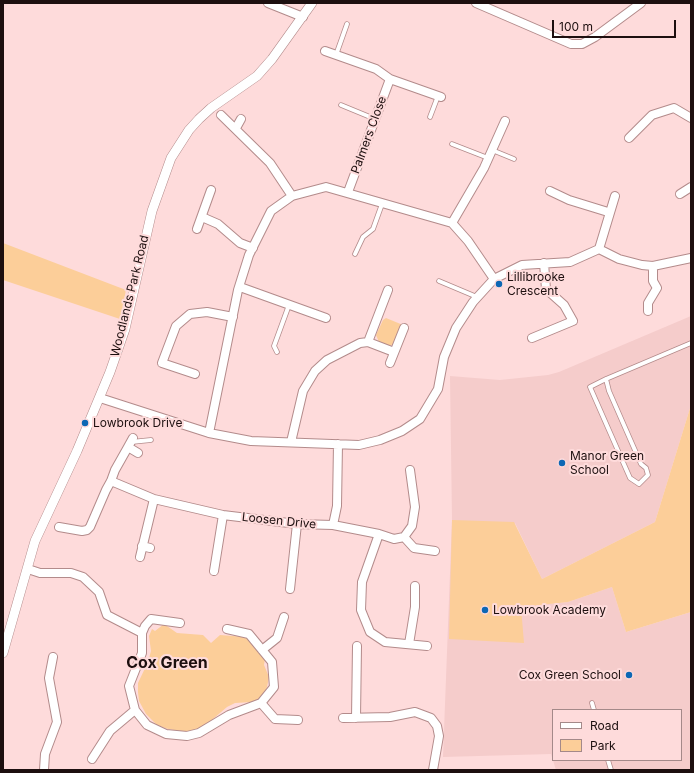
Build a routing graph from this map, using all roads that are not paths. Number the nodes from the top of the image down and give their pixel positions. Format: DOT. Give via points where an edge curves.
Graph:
graph roads {
  1 [pos="268,3"];
  2 [pos="312,3"];
  3 [pos="476,3"];
  4 [pos="641,3"];
  5 [pos="303,17"];
  6 [pos="347,24"];
  7 [pos="325,51"];
  8 [pos="336,56"];
  9 [pos="390,79"];
  10 [pos="440,96"];
  11 [pos="341,105"];
  12 [pos="221,115"];
  13 [pos="430,117"];
  14 [pos="691,118"];
  15 [pos="241,119"];
  16 [pos="376,119"];
  17 [pos="505,121"];
  18 [pos="236,128"];
  19 [pos="629,138"];
  20 [pos="452,144"];
  21 [pos="490,154"];
  22 [pos="514,158"];
  23 [pos="691,187"];
  24 [pos="211,190"];
  25 [pos="550,190"];
  26 [pos="348,192"];
  27 [pos="680,194"];
  28 [pos="292,196"];
  29 [pos="615,196"];
  30 [pos="382,204"];
  31 [pos="608,212"];
  32 [pos="202,217"];
  33 [pos="452,223"];
  34 [pos="197,229"];
  35 [pos="253,248"];
  36 [pos="599,249"];
  37 [pos="355,254"];
  38 [pos="691,258"];
  39 [pos="544,263"];
  40 [pos="653,266"];
  41 [pos="494,280"];
  42 [pos="439,281"];
  43 [pos="240,287"];
  44 [pos="388,290"];
  45 [pos="477,297"];
  46 [pos="289,304"];
  47 [pos="648,311"];
  48 [pos="233,317"];
  49 [pos="326,318"];
  50 [pos="404,328"];
  51 [pos="532,338"];
  52 [pos="368,342"];
  53 [pos="691,342"];
  54 [pos="278,352"];
  55 [pos="394,352"];
  56 [pos="390,363"];
  57 [pos="194,374"];
  58 [pos="606,379"];
  59 [pos="100,398"];
  60 [pos="209,433"];
  61 [pos="151,440"];
  62 [pos="130,442"];
  63 [pos="291,442"];
  64 [pos="338,444"];
  65 [pos="138,453"];
  66 [pos="410,470"];
  67 [pos="112,482"];
  68 [pos="154,499"];
  69 [pos="223,515"];
  70 [pos="296,524"];
  71 [pos="333,526"];
  72 [pos="59,527"];
  73 [pos="379,534"];
  74 [pos="404,537"];
  75 [pos="435,551"];
  76 [pos="140,557"];
  77 [pos="28,569"];
  78 [pos="214,571"];
  79 [pos="415,586"];
  80 [pos="290,589"];
  81 [pos="284,617"];
  82 [pos="180,623"];
  83 [pos="227,630"];
  84 [pos="142,633"];
  85 [pos="409,644"];
  86 [pos="357,646"];
  87 [pos="427,646"];
  88 [pos="262,650"];
  89 [pos="3,653"];
  90 [pos="53,657"];
  91 [pos="261,703"];
  92 [pos="592,703"];
  93 [pos="594,709"];
  94 [pos="135,710"];
  95 [pos="343,718"];
  96 [pos="356,718"];
  97 [pos="298,720"];
  98 [pos="92,759"];
  99 [pos="44,770"];
  100 [pos="433,770"];
  1 -- 5 [label="street"];
  2 -- 5 [label="street, Woodlands Park Road"];
  3 -- 4 [label="street" via="571,44 582,44"];
  5 -- 59 [label="street, Woodlands Park Road" via="280,50 257,76 199,119 172,158 152,212 125,329"];
  6 -- 8 [label="lane"];
  7 -- 8 [label="street"];
  8 -- 9 [label="street" via="376,70"];
  9 -- 10 [label="street"];
  9 -- 16 [label="street, Palmers Close"];
  10 -- 13 [label="lane"];
  11 -- 16 [label="lane"];
  12 -- 18 [label="street"];
  14 -- 19 [label="street" via="674,108 652,115"];
  15 -- 18 [label="street"];
  16 -- 26 [label="street, Palmers Close"];
  17 -- 21 [label="street"];
  18 -- 28 [label="street" via="270,163"];
  20 -- 21 [label="lane"];
  21 -- 22 [label="lane"];
  21 -- 33 [label="street"];
  23 -- 27 [label="street"];
  24 -- 32 [label="street"];
  25 -- 31 [label="street" via="569,200"];
  26 -- 28 [label="street" via="326,187"];
  26 -- 30 [label="street"];
  28 -- 35 [label="street" via="271,212"];
  29 -- 31 [label="street"];
  30 -- 33 [label="street"];
  30 -- 37 [label="lane" via="373,229 363,237"];
  31 -- 36 [label="street" via="606,229"];
  32 -- 34 [label="street"];
  32 -- 35 [label="street" via="218,224 240,243"];
  33 -- 41 [label="street" via="468,241"];
  35 -- 43 [label="street"];
  36 -- 39 [label="street" via="570,262"];
  36 -- 40 [label="street" via="619,259"];
  38 -- 40 [label="street"];
  39 -- 41 [label="street" via="522,265"];
  39 -- 51 [label="street" via="546,289 564,305 573,321"];
  40 -- 47 [label="street" via="653,281 657,288 648,302"];
  41 -- 45 [label="street"];
  42 -- 45 [label="lane"];
  43 -- 46 [label="street"];
  43 -- 48 [label="street"];
  44 -- 52 [label="street"];
  45 -- 64 [label="street" via="456,328 444,357 438,389 420,419 402,431 380,440 359,445"];
  46 -- 49 [label="street"];
  46 -- 54 [label="lane" via="274,346"];
  48 -- 57 [label="street" via="201,312 190,314 176,326 162,363"];
  48 -- 60 [label="street"];
  50 -- 55 [label="street"];
  52 -- 55 [label="street"];
  52 -- 63 [label="street" via="360,343 327,360 315,371 303,391"];
  53 -- 58 [label="lane"];
  55 -- 56 [label="street"];
  58 -- 58 [label="lane" via="640,464 646,468 648,475 639,484 630,478 590,386"];
  59 -- 60 [label="street"];
  59 -- 77 [label="street, Woodlands Park Road" via="35,542"];
  60 -- 63 [label="street" via="251,441"];
  61 -- 62 [label="lane"];
  62 -- 65 [label="street"];
  62 -- 67 [label="street" via="115,470"];
  63 -- 64 [label="street"];
  64 -- 71 [label="street" via="337,506"];
  66 -- 74 [label="street" via="415,507 412,526"];
  67 -- 68 [label="street, Loosen Drive"];
  67 -- 72 [label="street" via="87,530"];
  68 -- 69 [label="street, Loosen Drive"];
  68 -- 76 [label="street" via="146,547"];
  69 -- 70 [label="street, Loosen Drive"];
  69 -- 78 [label="street"];
  70 -- 71 [label="street, Loosen Drive"];
  70 -- 80 [label="street"];
  71 -- 73 [label="street, Loosen Drive"];
  73 -- 74 [label="street, Loosen Drive" via="394,539"];
  73 -- 85 [label="street" via="362,582 361,610 370,632 385,642"];
  74 -- 75 [label="street" via="414,548"];
  77 -- 84 [label="street" via="40,573 71,573 83,577 99,592 107,616"];
  77 -- 89 [label="street, Woodlands Park Road"];
  79 -- 85 [label="street" via="416,601"];
  81 -- 88 [label="street" via="277,638"];
  82 -- 84 [label="street" via="151,619"];
  83 -- 88 [label="street" via="249,634"];
  84 -- 94 [label="street" via="142,653 129,686"];
  85 -- 87 [label="street"];
  86 -- 96 [label="street"];
  88 -- 91 [label="street" via="272,662 274,688"];
  90 -- 99 [label="street" via="48,678 57,722 45,754"];
  91 -- 94 [label="street" via="229,715 199,734 187,736 166,734 147,725"];
  91 -- 97 [label="street" via="275,719"];
  92 -- 93 [label="lane"];
  94 -- 98 [label="street" via="110,730"];
  95 -- 96 [label="street"];
  96 -- 100 [label="street" via="390,717 416,712 431,718 437,726 439,736"];
}
